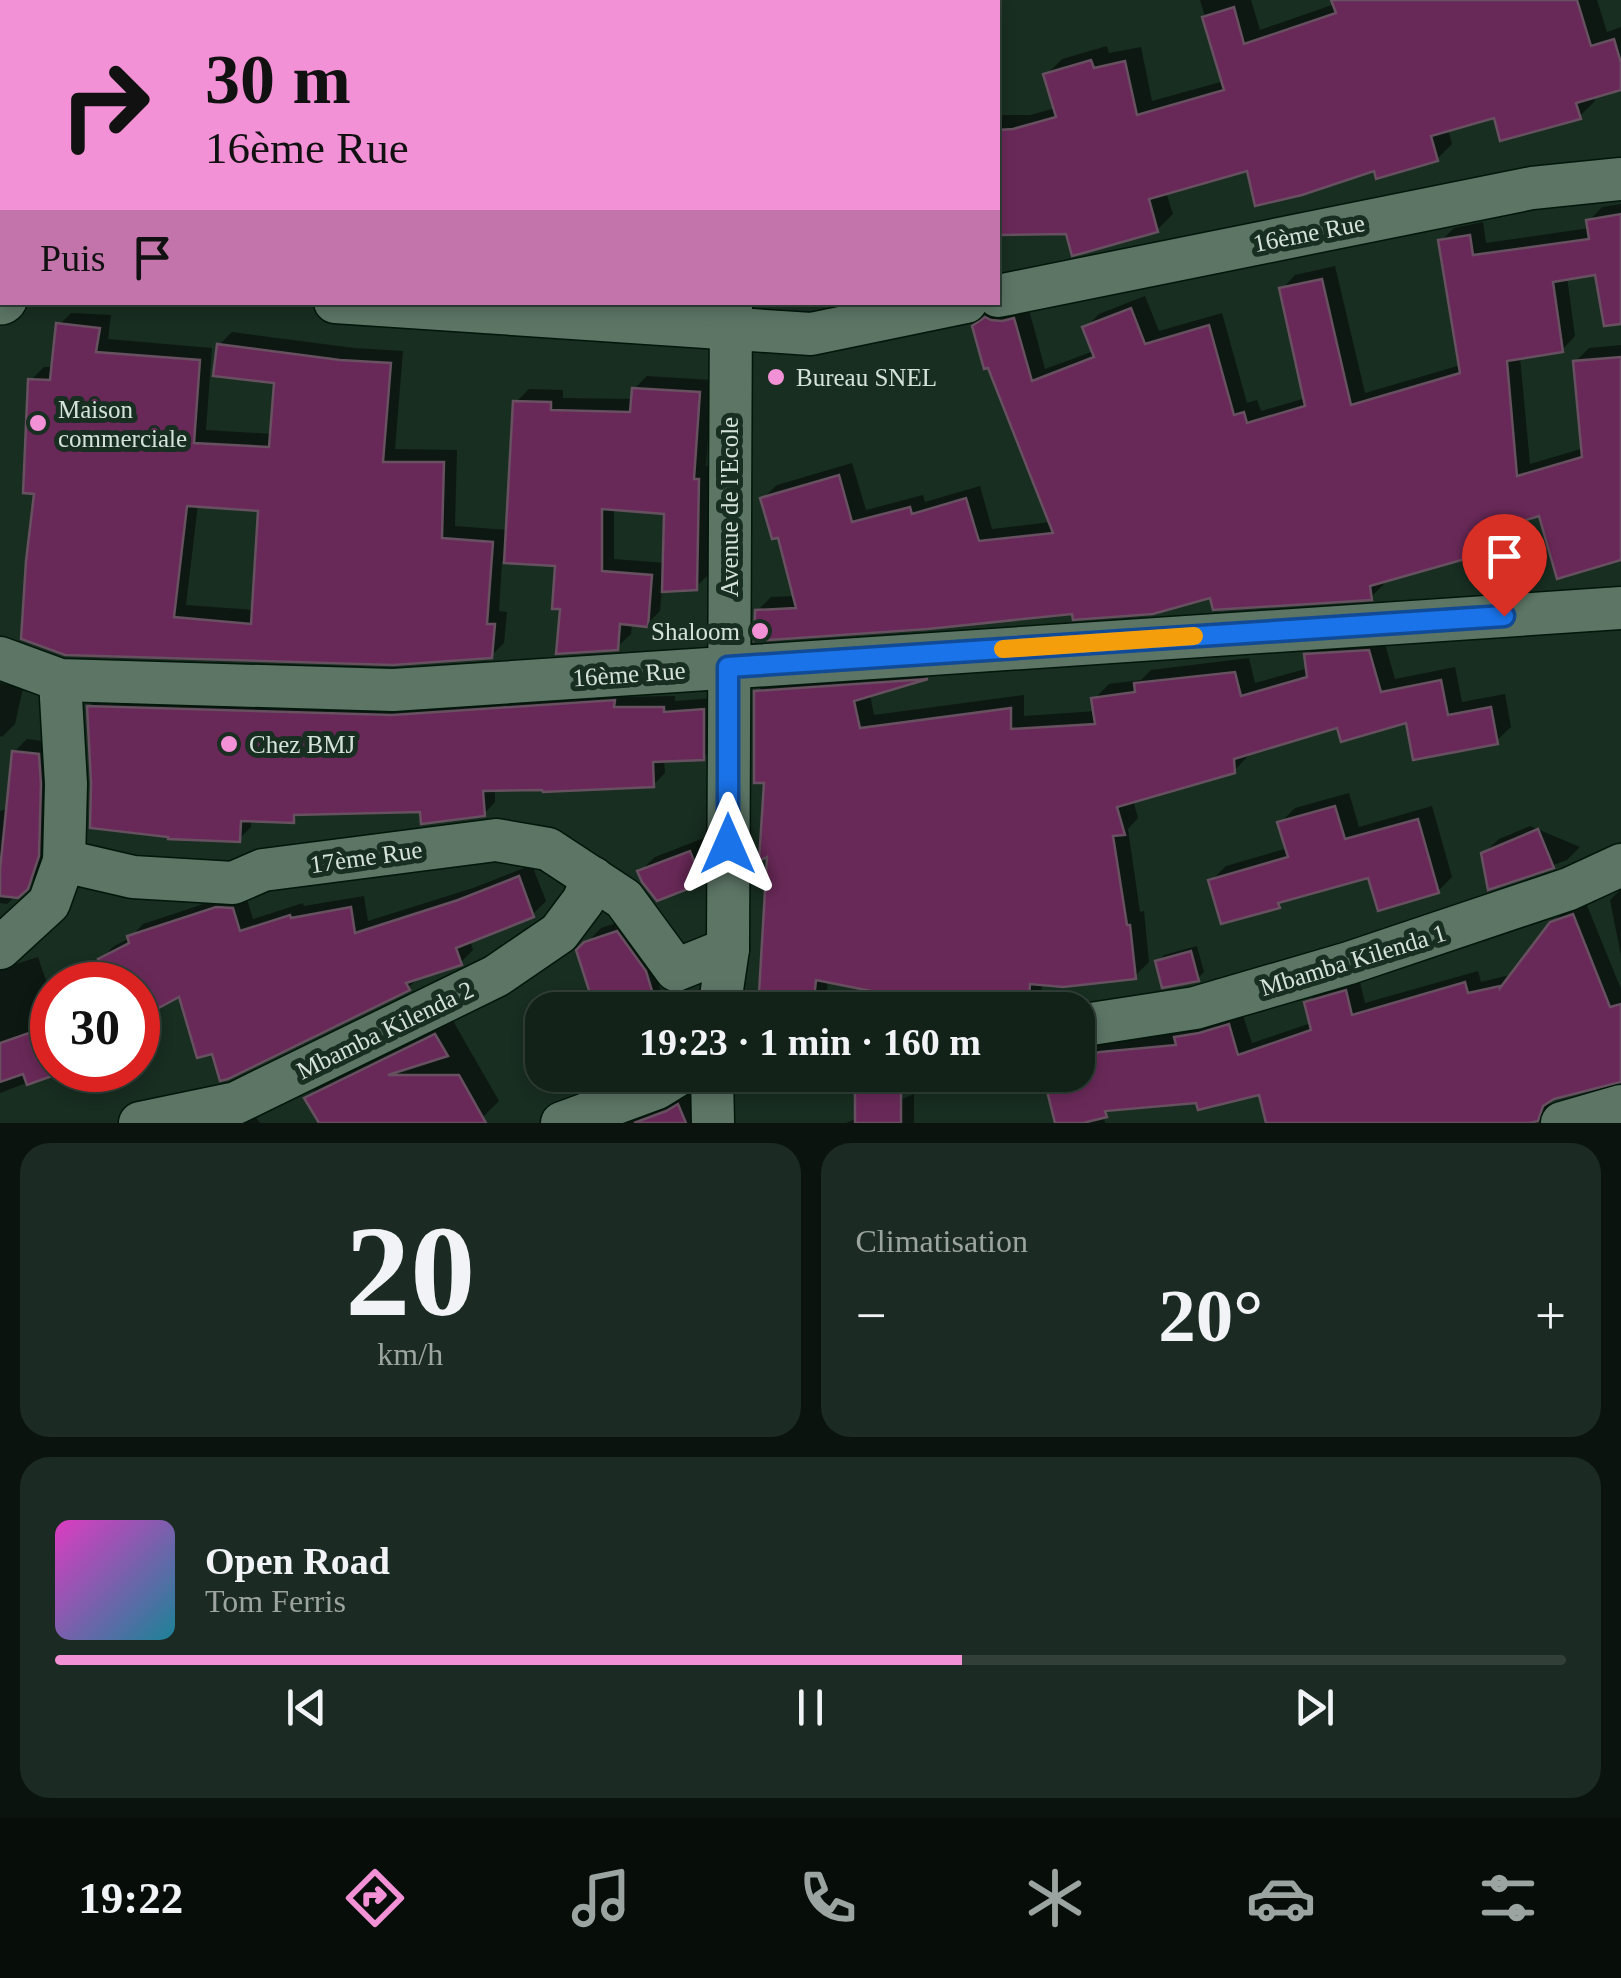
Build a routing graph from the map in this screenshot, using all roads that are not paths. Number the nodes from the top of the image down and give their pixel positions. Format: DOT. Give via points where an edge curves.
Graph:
graph roads {
  1 [pos="1621,179"];
  2 [pos="1000,296"];
  3 [pos="420,305"];
  4 [pos="952,305"];
  5 [pos="730,316"];
  6 [pos="1621,608"];
  7 [pos="0,658"];
  8 [pos="728,667"];
  9 [pos="60,680"];
  10 [pos="64,861"];
  11 [pos="1621,865"];
  12 [pos="593,878"];
  13 [pos="0,948"];
  14 [pos="728,950"];
  15 [pos="721,992"];
  16 [pos="1095,1023"];
  17 [pos="646,1092"];
  18 [pos="712,1092"];
  19 [pos="1621,1106"];
  20 [pos="140,1123"];
  21 [pos="562,1123"];
  22 [pos="713,1123"];
  23 [pos="1562,1123"];
  1 -- 2 [label="street, 16ème Rue" via="1532,188"];
  3 -- 5 [label="street"];
  4 -- 5 [label="street" via="812,334"];
  5 -- 8 [label="street, Avenue de l'Ecole"];
  6 -- 8 [label="street, 16ème Rue"];
  7 -- 9 [label="street, 16ème Rue"];
  8 -- 9 [label="street, 16ème Rue" via="393,690"];
  8 -- 14 [label="street, Avenue de l'Ecole"];
  9 -- 10 [label="street"];
  10 -- 12 [label="street, 17ème Rue" via="133,877 234,883 264,870 496,840 548,849"];
  10 -- 13 [label="street" via="50,903"];
  11 -- 16 [label="street, Mbamba Kilenda 1" via="1349,963 1195,1008"];
  12 -- 14 [label="street, 17ème Rue" via="624,900 676,970"];
  12 -- 20 [label="street, Mbamba Kilenda 2" via="559,933 496,976 236,1102"];
  14 -- 15 [label="street, Avenue de l'Ecole"];
  17 -- 21 [label="street"];
  18 -- 22 [label="street"];
  19 -- 23 [label="street"];
}
